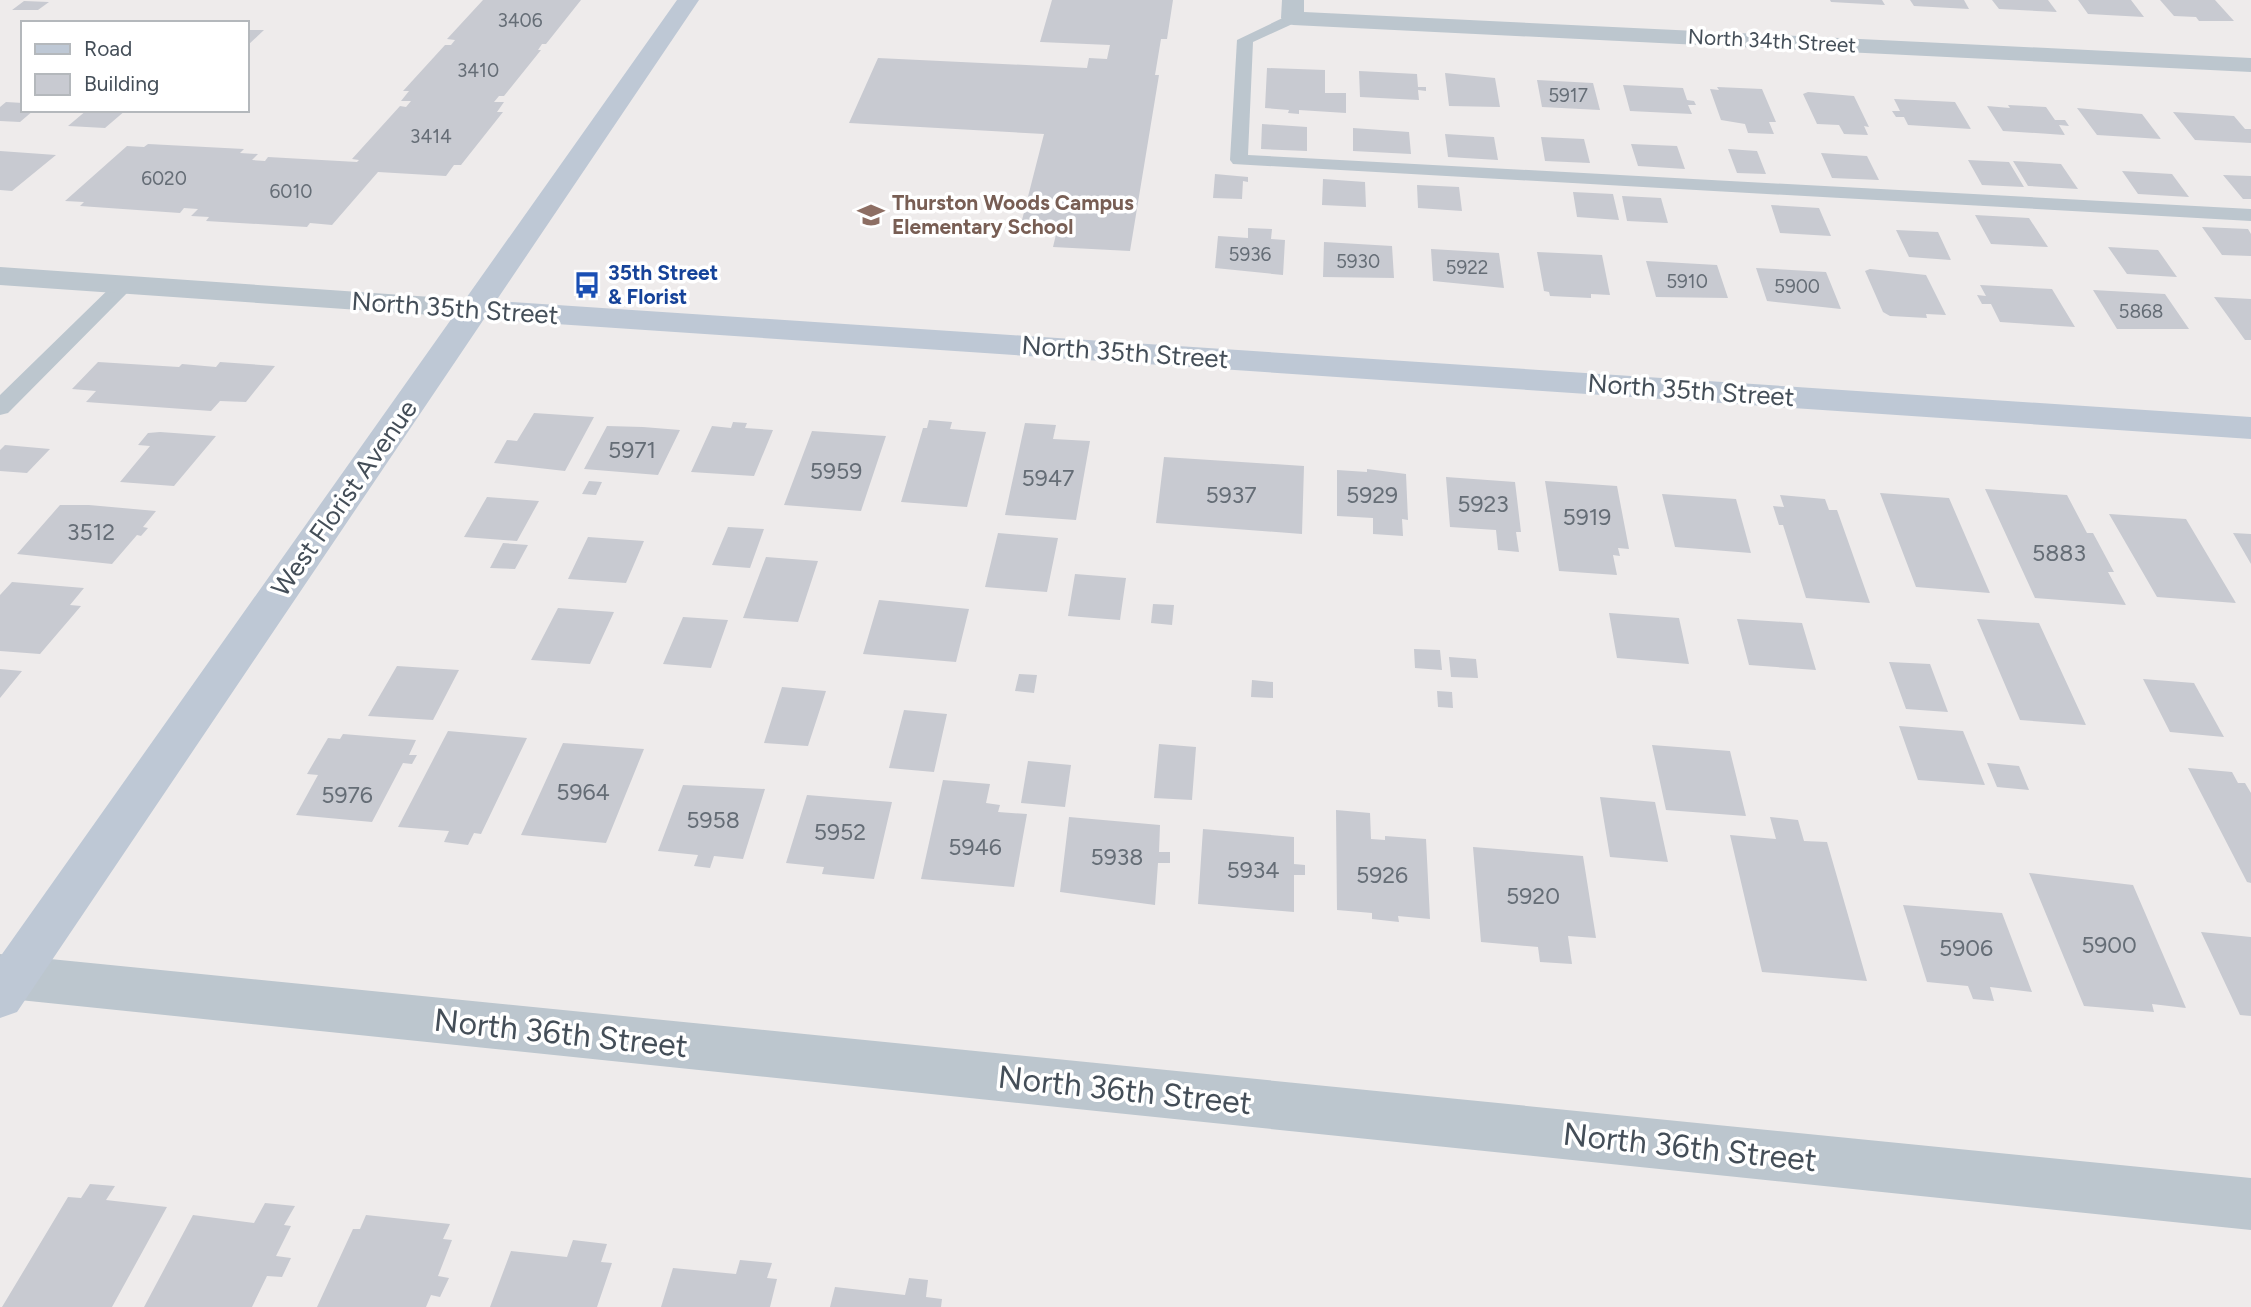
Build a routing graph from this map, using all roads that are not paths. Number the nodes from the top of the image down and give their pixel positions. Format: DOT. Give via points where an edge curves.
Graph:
graph roads {
  1 [pos="688,0"];
  2 [pos="1293,9"];
  3 [pos="2251,65"];
  4 [pos="2251,215"];
  5 [pos="0,276"];
  6 [pos="125,284"];
  7 [pos="475,309"];
  8 [pos="0,408"];
  9 [pos="2251,428"];
  10 [pos="4,983"];
  11 [pos="2251,1204"];
  1 -- 7 [label="street, West Florist Avenue"];
  2 -- 3 [label="street, North 34th Street"];
  2 -- 4 [label="lane" via="1245,40 1239,160"];
  5 -- 6 [label="street, North 35th Street"];
  6 -- 7 [label="street, North 35th Street"];
  6 -- 8 [label="lane"];
  7 -- 9 [label="street, North 35th Street"];
  7 -- 10 [label="street, West Florist Avenue"];
  10 -- 11 [label="street, North 36th Street"];
}
